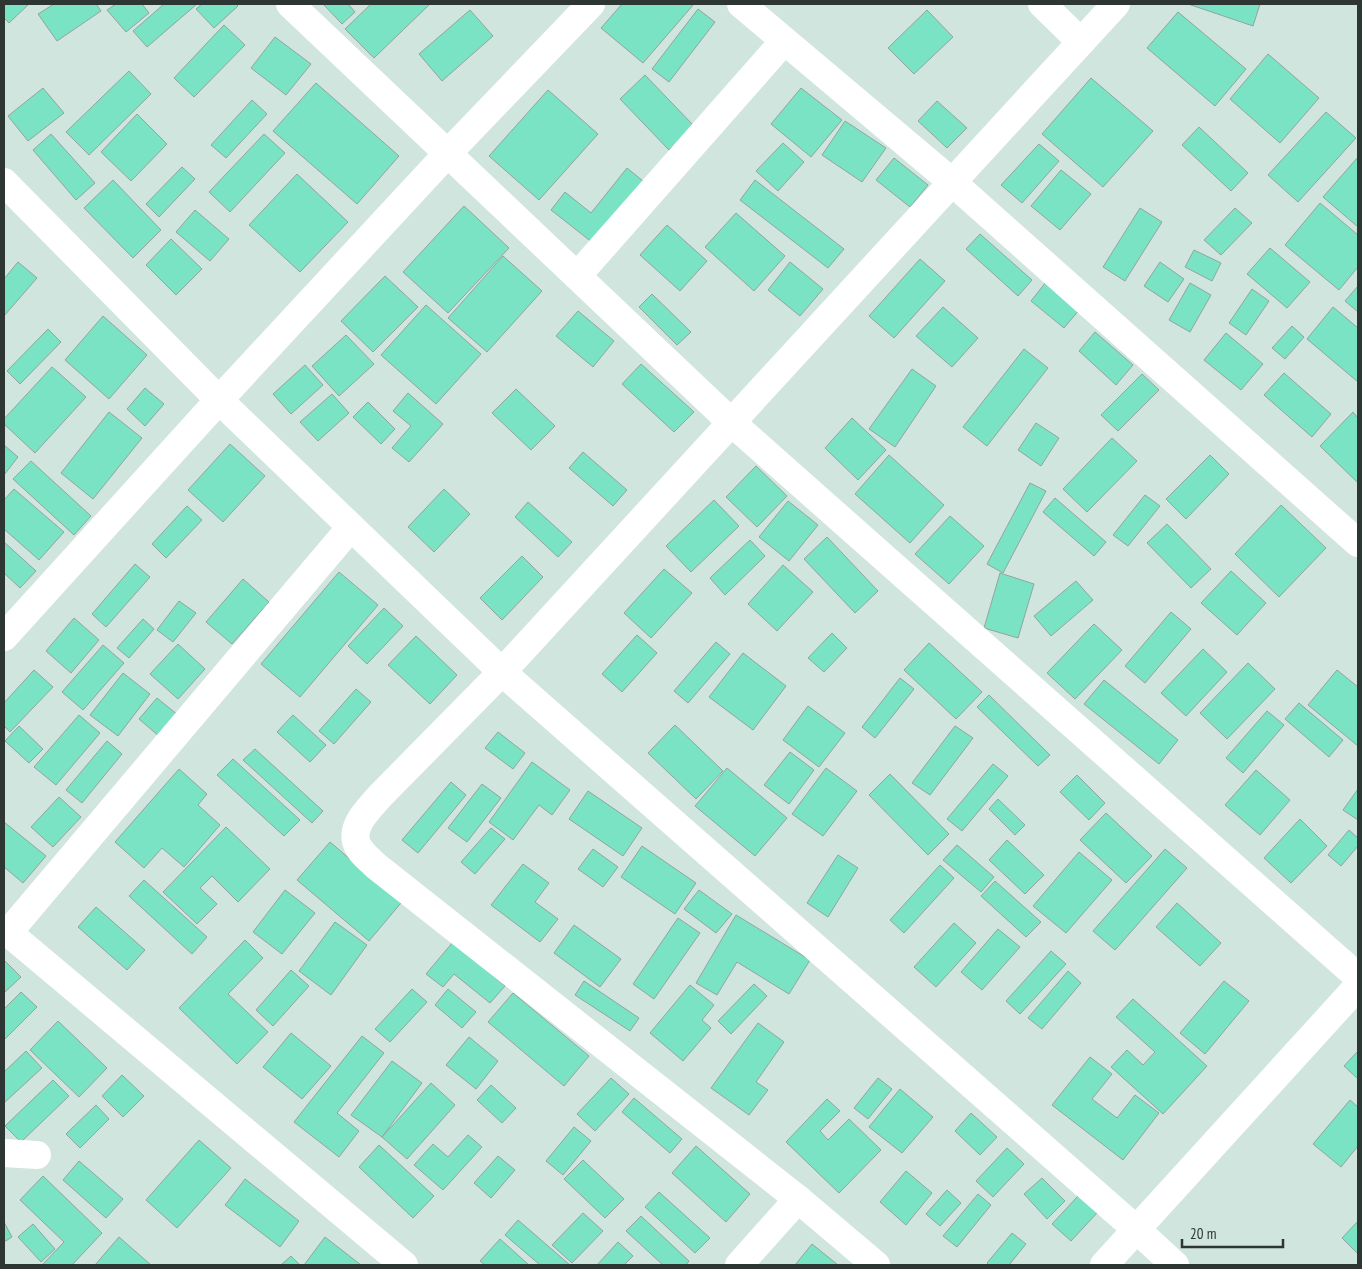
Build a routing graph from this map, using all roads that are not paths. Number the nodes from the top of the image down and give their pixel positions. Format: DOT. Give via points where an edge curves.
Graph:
graph roads {
  1 [pos="290,4"];
  2 [pos="591,4"];
  3 [pos="741,4"];
  4 [pos="1042,4"];
  5 [pos="1116,4"];
  6 [pos="784,41"];
  7 [pos="1081,42"];
  8 [pos="448,153"];
  9 [pos="4,182"];
  10 [pos="952,182"];
  11 [pos="577,276"];
  12 [pos="219,400"];
  13 [pos="732,423"];
  14 [pos="351,527"];
  15 [pos="1358,543"];
  16 [pos="7,628"];
  17 [pos="502,672"];
  18 [pos="6,931"];
  19 [pos="1358,977"];
  20 [pos="1358,986"];
  21 [pos="4,1153"];
  22 [pos="37,1155"];
  23 [pos="798,1199"];
  24 [pos="1137,1230"];
  25 [pos="395,1262"];
  26 [pos="739,1265"];
  27 [pos="876,1265"];
  28 [pos="1104,1265"];
  29 [pos="1175,1265"];
  1 -- 8 [label="street"];
  2 -- 8 [label="street"];
  3 -- 6 [label="street"];
  4 -- 7 [label="street"];
  5 -- 7 [label="street"];
  6 -- 10 [label="street"];
  6 -- 11 [label="street"];
  7 -- 10 [label="street"];
  8 -- 11 [label="street"];
  8 -- 12 [label="street"];
  9 -- 12 [label="street"];
  10 -- 13 [label="street"];
  10 -- 15 [label="street"];
  11 -- 13 [label="street"];
  12 -- 14 [label="street"];
  12 -- 16 [label="street"];
  13 -- 17 [label="street"];
  13 -- 19 [label="street"];
  14 -- 17 [label="street"];
  14 -- 18 [label="street"];
  17 -- 23 [label="street" via="367,810 356,827 356,842 376,866"];
  17 -- 24 [label="street"];
  18 -- 25 [label="street"];
  20 -- 24 [label="street"];
  21 -- 22 [label="street"];
  23 -- 26 [label="street"];
  23 -- 27 [label="street"];
  24 -- 28 [label="street"];
  24 -- 29 [label="street"];
}
